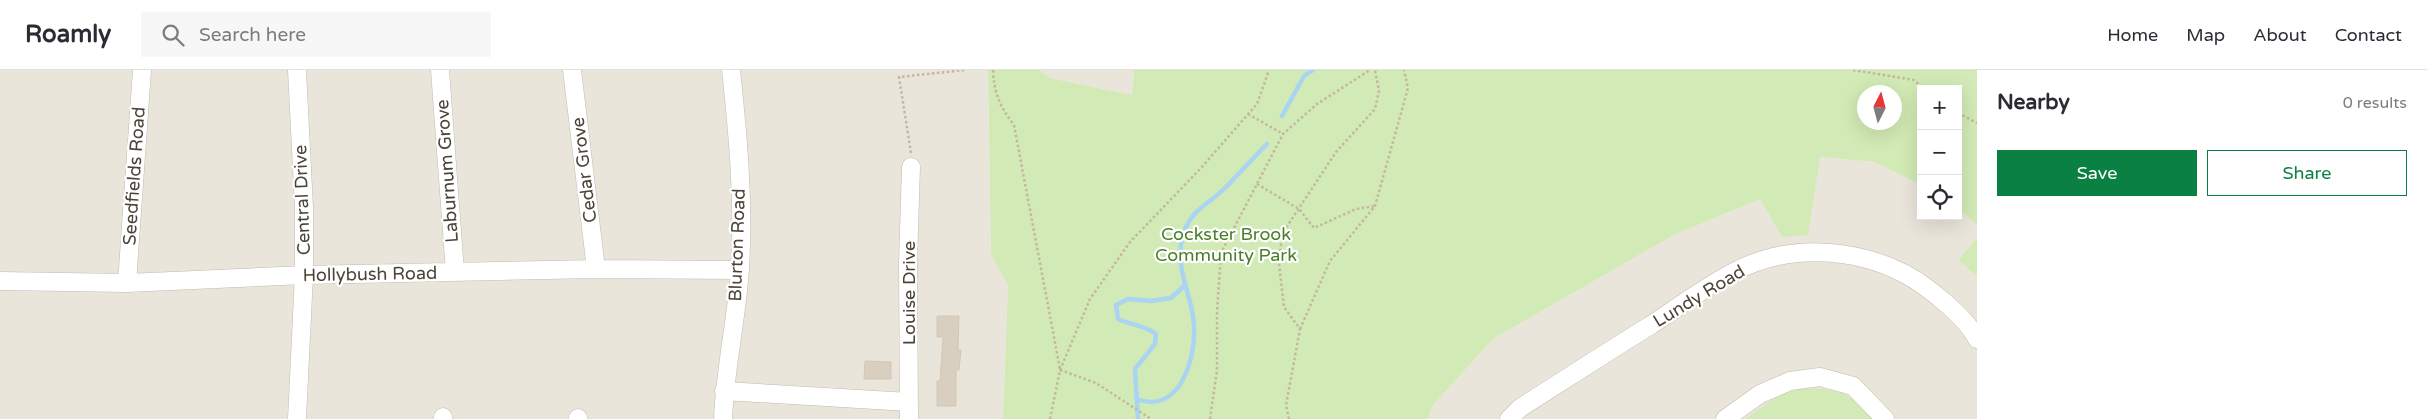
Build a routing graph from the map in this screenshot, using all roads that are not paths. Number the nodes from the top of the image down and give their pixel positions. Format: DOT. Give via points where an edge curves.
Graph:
graph roads {
  1 [pos="142,70"];
  2 [pos="297,70"];
  3 [pos="440,70"];
  4 [pos="572,70"];
  5 [pos="731,70"];
  6 [pos="911,167"];
  7 [pos="596,270"];
  8 [pos="740,270"];
  9 [pos="454,272"];
  10 [pos="304,275"];
  11 [pos="0,281"];
  12 [pos="127,283"];
  13 [pos="1976,335"];
  14 [pos="724,391"];
  15 [pos="909,411"];
  16 [pos="1520,415"];
  17 [pos="297,419"];
  18 [pos="723,419"];
  19 [pos="1725,419"];
  20 [pos="1885,419"];
  1 -- 12 [label="street, Seedfields Road"];
  2 -- 10 [label="street, Central Drive"];
  3 -- 9 [label="street, Laburnum Grove"];
  4 -- 7 [label="street, Cedar Grove"];
  5 -- 8 [label="street, Blurton Road" via="742,228"];
  6 -- 15 [label="street, Louise Drive"];
  7 -- 8 [label="street, Hollybush Road"];
  7 -- 9 [label="street, Hollybush Road"];
  8 -- 14 [label="street, Blurton Road"];
  9 -- 10 [label="street, Hollybush Road"];
  10 -- 12 [label="street, Hollybush Road"];
  10 -- 17 [label="street, Central Drive"];
  11 -- 12 [label="street, Hollybush Road"];
  13 -- 16 [label="street, Lundy Road" via="1922,282 1898,270 1864,258 1798,252 1735,271"];
  14 -- 15 [label="street"];
  14 -- 18 [label="street, Blurton Road"];
  19 -- 20 [label="street" via="1760,394 1790,380 1820,377 1853,386"];
}
